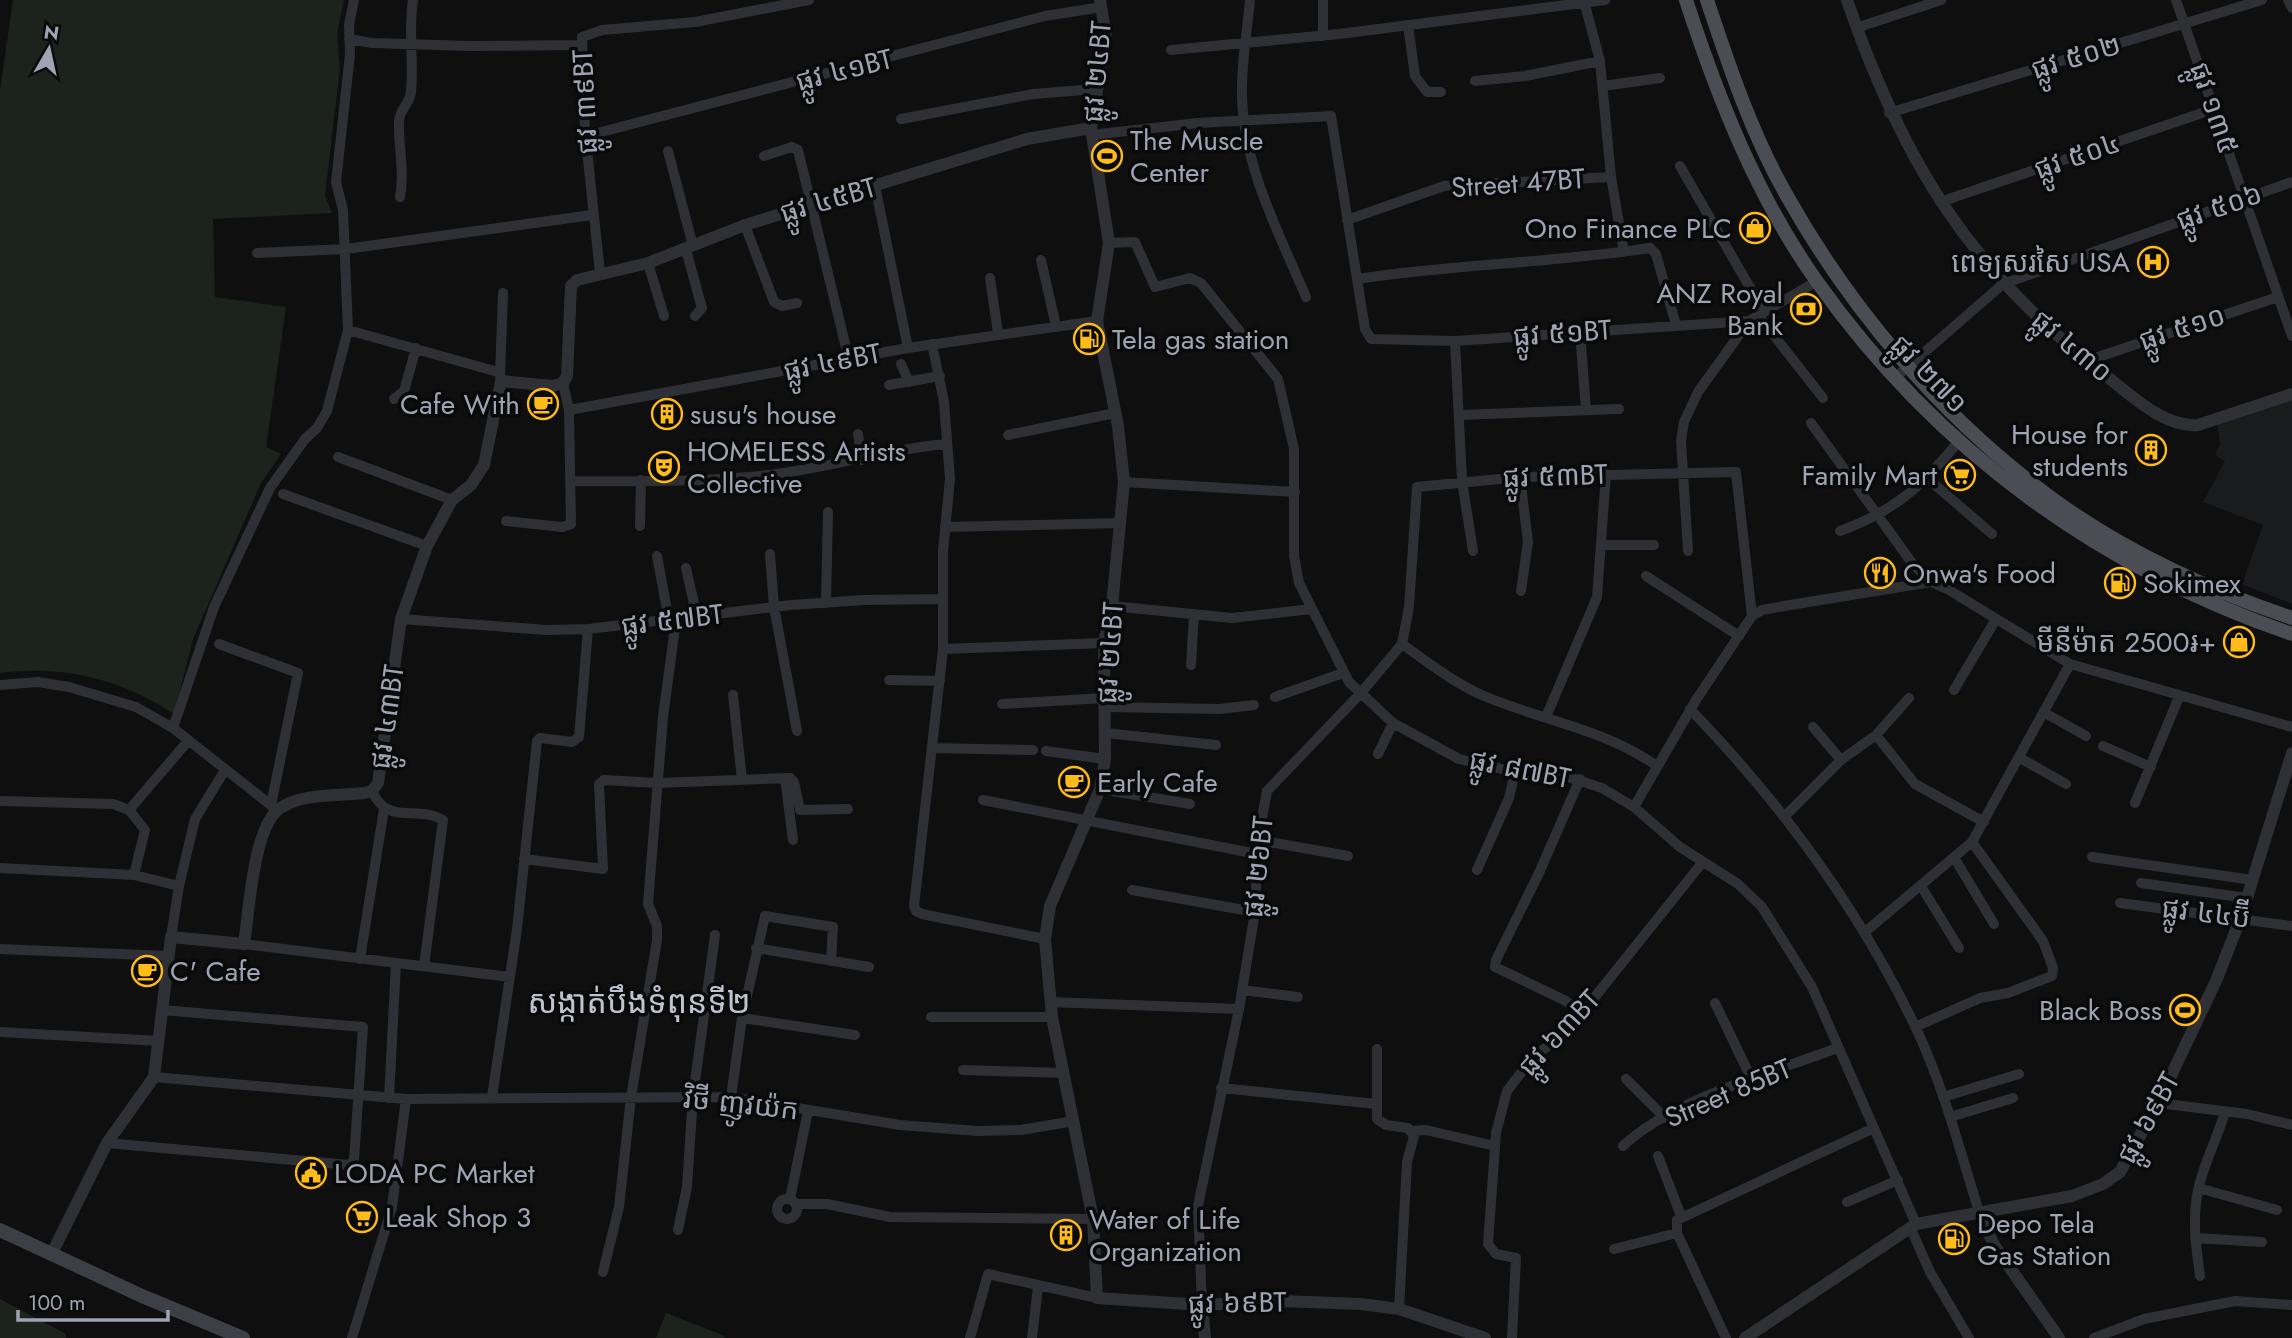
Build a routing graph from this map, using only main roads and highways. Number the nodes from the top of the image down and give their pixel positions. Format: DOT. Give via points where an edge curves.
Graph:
graph roads {
  1 [pos="1686,0"];
  2 [pos="1707,0"];
  3 [pos="2292,618"];
  4 [pos="2292,634"];
  5 [pos="0,1230"];
  6 [pos="243,1338"];
  1 -- 4 [label="main road, ផ្លូវ ២៧១" via="1726,111 1770,203 1817,282 1896,377 1959,441 2039,508 2113,555"];
  2 -- 3 [label="main road, ផ្លូវ ២៧១" via="1744,104 1785,194 1833,273 1909,366 1973,431 2047,495 2114,538 2196,581"];
  5 -- 6 [label="main road"];
}
